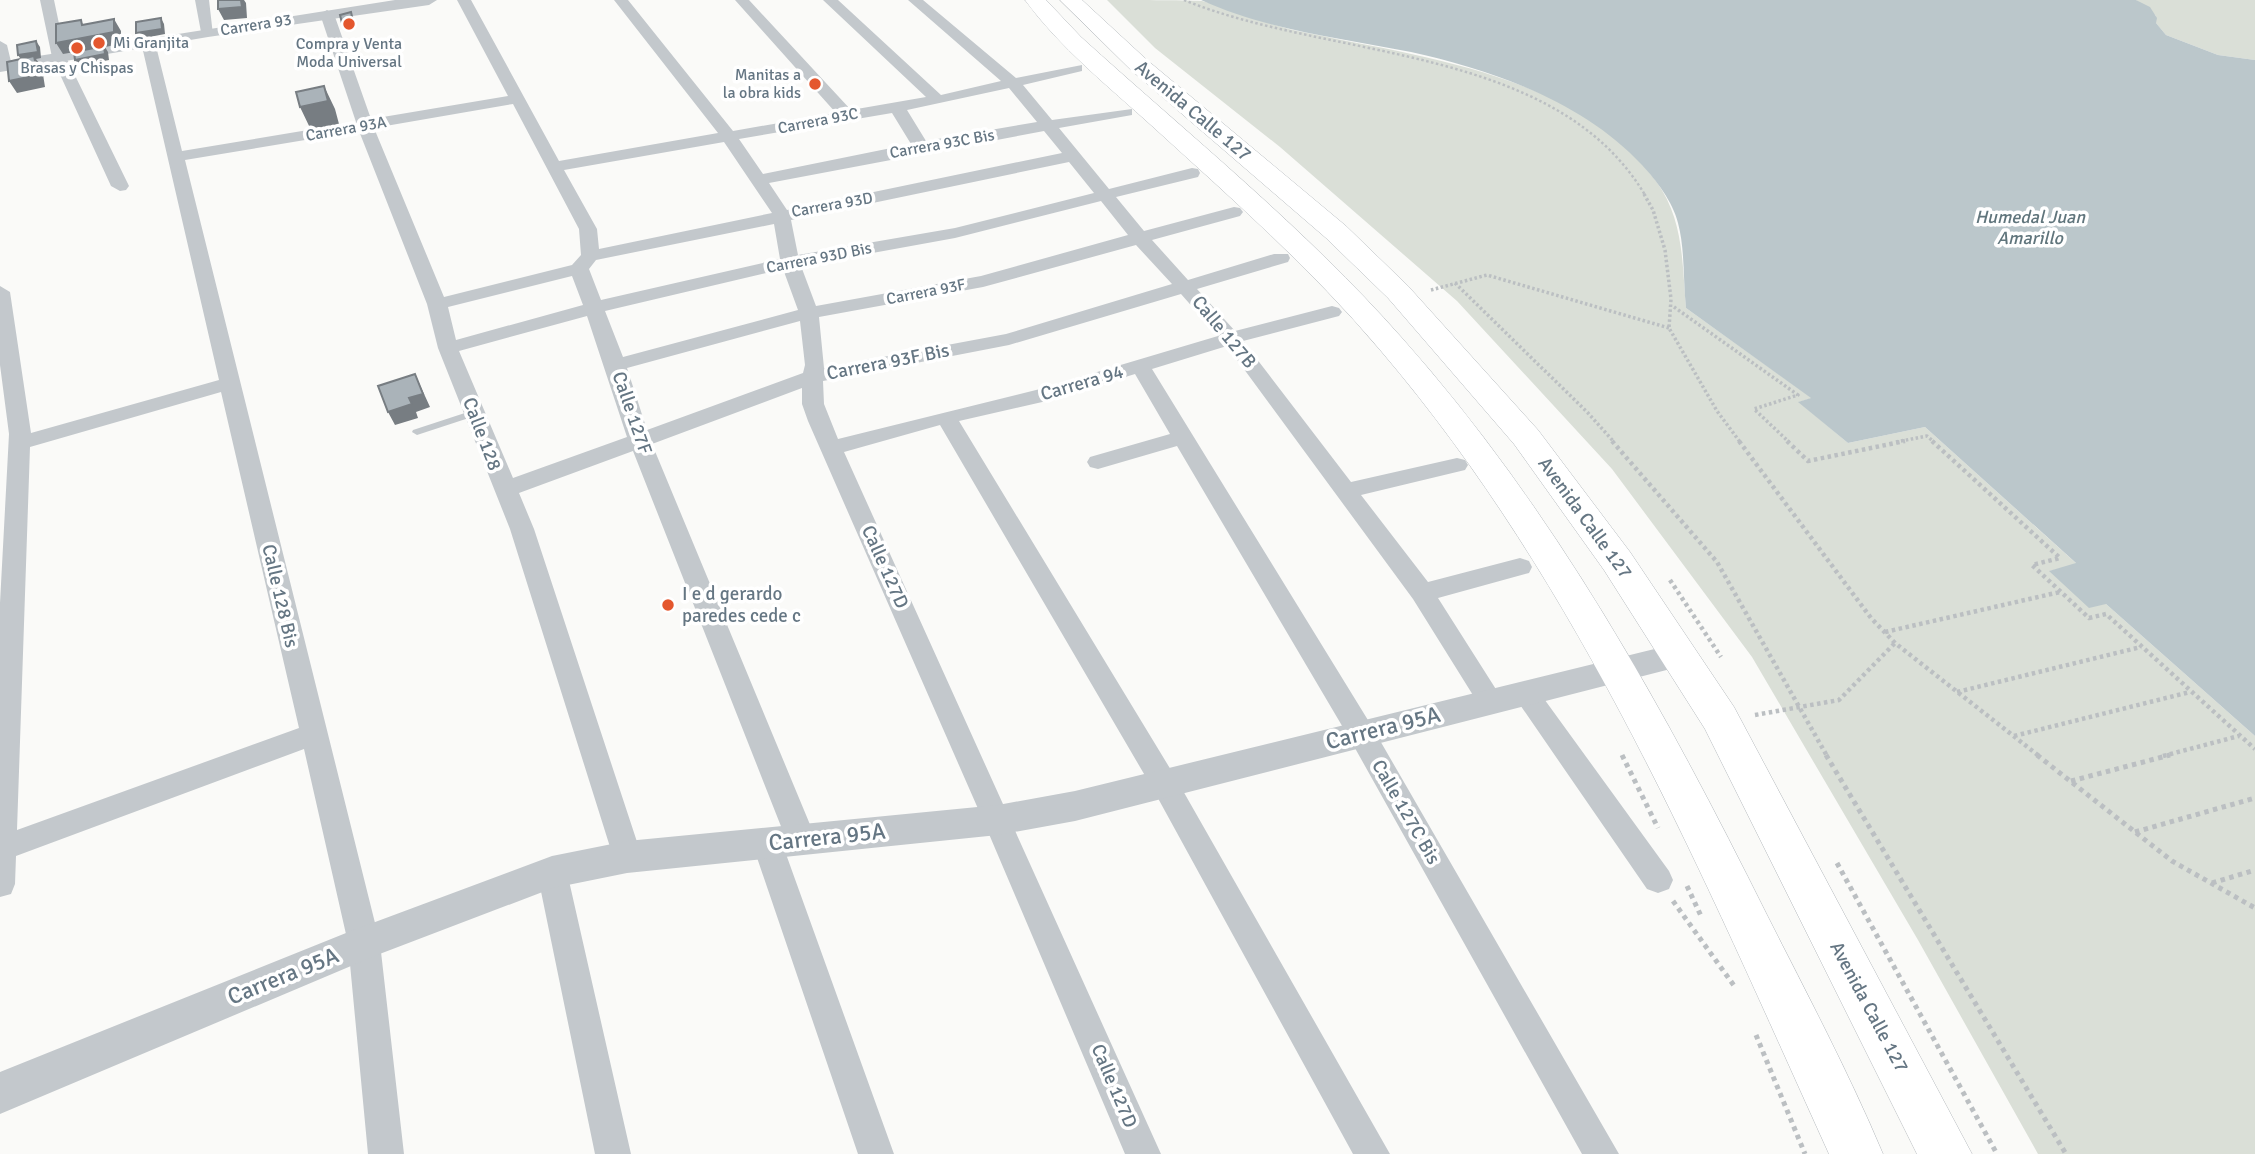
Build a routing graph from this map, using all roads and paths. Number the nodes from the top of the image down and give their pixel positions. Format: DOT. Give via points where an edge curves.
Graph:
graph roads {
  1 [pos="47,0"];
  2 [pos="202,0"];
  3 [pos="429,0"];
  4 [pos="464,0"];
  5 [pos="621,0"];
  6 [pos="742,0"];
  7 [pos="830,0"];
  8 [pos="915,0"];
  9 [pos="1035,0"];
  10 [pos="1070,0"];
  11 [pos="1184,0"];
  12 [pos="327,14"];
  13 [pos="208,32"];
  14 [pos="148,42"];
  15 [pos="0,45"];
  16 [pos="59,57"];
  17 [pos="3,67"];
  18 [pos="1077,68"];
  19 [pos="1013,83"];
  20 [pos="516,99"];
  21 [pos="938,100"];
  22 [pos="897,107"];
  23 [pos="1126,112"];
  24 [pos="847,115"];
  25 [pos="1049,126"];
  26 [pos="365,127"];
  27 [pos="730,138"];
  28 [pos="921,147"];
  29 [pos="1073,156"];
  30 [pos="176,157"];
  31 [pos="557,166"];
  32 [pos="1192,173"];
  33 [pos="758,180"];
  34 [pos="120,186"];
  35 [pos="1104,195"];
  36 [pos="1234,212"];
  37 [pos="781,214"];
  38 [pos="1140,238"];
  39 [pos="1280,258"];
  40 [pos="790,262"];
  41 [pos="585,263"];
  42 [pos="1455,283"];
  43 [pos="1185,288"];
  44 [pos="1426,291"];
  45 [pos="0,292"];
  46 [pos="437,304"];
  47 [pos="1674,307"];
  48 [pos="593,308"];
  49 [pos="1332,312"];
  50 [pos="809,313"];
  51 [pos="1669,328"];
  52 [pos="3,334"];
  53 [pos="1231,338"];
  54 [pos="448,348"];
  55 [pos="616,365"];
  56 [pos="1140,366"];
  57 [pos="812,377"];
  58 [pos="230,383"];
  59 [pos="474,414"];
  60 [pos="946,416"];
  61 [pos="417,432"];
  62 [pos="1183,437"];
  63 [pos="639,439"];
  64 [pos="19,443"];
  65 [pos="831,448"];
  66 [pos="1098,462"];
  67 [pos="1457,465"];
  68 [pos="504,490"];
  69 [pos="1348,490"];
  70 [pos="1520,567"];
  71 [pos="2061,592"];
  72 [pos="1422,593"];
  73 [pos="1885,632"];
  74 [pos="1895,643"];
  75 [pos="2142,647"];
  76 [pos="1679,655"];
  77 [pos="1618,668"];
  78 [pos="2191,691"];
  79 [pos="1525,692"];
  80 [pos="1957,692"];
  81 [pos="1490,701"];
  82 [pos="1798,708"];
  83 [pos="1755,715"];
  84 [pos="1361,733"];
  85 [pos="313,734"];
  86 [pos="2014,736"];
  87 [pos="2240,736"];
  88 [pos="1618,745"];
  89 [pos="2255,749"];
  90 [pos="2071,781"];
  91 [pos="1164,783"];
  92 [pos="2255,798"];
  93 [pos="2,809"];
  94 [pos="999,820"];
  95 [pos="1660,831"];
  96 [pos="2135,832"];
  97 [pos="784,841"];
  98 [pos="2,848"];
  99 [pos="626,857"];
  100 [pos="2255,870"];
  101 [pos="552,872"];
  102 [pos="1671,881"];
  103 [pos="2211,883"];
  104 [pos="0,884"];
  105 [pos="2255,908"];
  106 [pos="1703,918"];
  107 [pos="364,943"];
  108 [pos="1715,943"];
  109 [pos="1754,1030"];
  110 [pos="0,1093"];
  111 [pos="386,1154"];
  112 [pos="613,1154"];
  113 [pos="876,1154"];
  114 [pos="1143,1154"];
  115 [pos="1372,1154"];
  116 [pos="1601,1154"];
  117 [pos="1805,1154"];
  118 [pos="1856,1154"];
  119 [pos="1945,1154"];
  120 [pos="2066,1154"];
  1 -- 16 [label="street"];
  2 -- 13 [label="street"];
  3 -- 12 [label="street, Carrera 93"];
  4 -- 20 [label="street, Calle 127F"];
  5 -- 27 [label="street, Calle 127D"];
  6 -- 24 [label="street"];
  7 -- 21 [label="street"];
  8 -- 19 [label="street, Calle 127B"];
  9 -- 77 [label="main road, Avenida Calle 127" via="1073,42 1326,273 1393,344 1513,500"];
  10 -- 76 [label="main road, Avenida Calle 127" via="1139,65 1336,232 1398,292 1527,438"];
  11 -- 47 [label="path" via="1237,21 1458,70 1521,94 1570,120 1619,160 1648,196 1661,224"];
  12 -- 13 [label="street, Carrera 93"];
  12 -- 26 [label="street, Calle 128"];
  13 -- 14 [label="street, Carrera 93"];
  14 -- 16 [label="street, Carrera 93"];
  14 -- 30 [label="street, Calle 128 Bis"];
  15 -- 17 [label="street"];
  16 -- 17 [label="street, Carrera 93"];
  16 -- 34 [label="street"];
  18 -- 19 [label="street, Carrera 93C"];
  19 -- 21 [label="street, Carrera 93C"];
  19 -- 25 [label="street, Calle 127B"];
  20 -- 26 [label="street, Carrera 93A"];
  20 -- 31 [label="street, Calle 127F"];
  21 -- 22 [label="street, Carrera 93C"];
  22 -- 24 [label="street, Carrera 93C"];
  22 -- 28 [label="street"];
  23 -- 25 [label="street, Carrera 93C Bis"];
  24 -- 27 [label="street, Carrera 93C"];
  25 -- 28 [label="street, Carrera 93C Bis"];
  25 -- 29 [label="street, Calle 127B"];
  26 -- 30 [label="street, Carrera 93A"];
  26 -- 46 [label="street, Calle 128"];
  27 -- 31 [label="street, Carrera 93C"];
  27 -- 33 [label="street, Calle 127D"];
  28 -- 33 [label="street, Carrera 93C Bis"];
  29 -- 35 [label="street, Calle 127B"];
  29 -- 37 [label="street, Carrera 93D" via="929,189"];
  30 -- 58 [label="street, Calle 128 Bis"];
  31 -- 41 [label="street, Calle 127F" via="588,229"];
  32 -- 35 [label="street, Carrera 93D Bis"];
  33 -- 37 [label="street, Calle 127D"];
  35 -- 38 [label="street, Calle 127B"];
  35 -- 40 [label="street, Carrera 93D Bis" via="955,233"];
  36 -- 38 [label="street, Carrera 93F"];
  37 -- 40 [label="street, Calle 127D"];
  37 -- 41 [label="street, Carrera 93D"];
  38 -- 43 [label="street, Calle 127B"];
  38 -- 50 [label="street, Carrera 93F" via="983,281"];
  39 -- 43 [label="street, Carrera 93F Bis"];
  40 -- 48 [label="street, Carrera 93D Bis"];
  40 -- 50 [label="street, Calle 127D"];
  41 -- 46 [label="street, Carrera 93D"];
  41 -- 48 [label="street, Calle 127F"];
  42 -- 44 [label="path"];
  42 -- 51 [label="path" via="1488,275"];
  42 -- 82 [label="path" via="1588,413 1717,562"];
  43 -- 53 [label="street, Calle 127B"];
  43 -- 57 [label="street, Carrera 93F Bis" via="1009,339"];
  45 -- 52 [label="street"];
  46 -- 54 [label="street, Calle 128"];
  47 -- 51 [label="path"];
  47 -- 71 [label="path" via="1798,395 1754,409 1808,461 1927,436 2060,558 2032,565"];
  48 -- 54 [label="street, Carrera 93D Bis"];
  48 -- 55 [label="street, Calle 127F"];
  49 -- 53 [label="street, Carrera 94"];
  50 -- 55 [label="street, Carrera 93F"];
  50 -- 57 [label="street, Calle 127D" via="815,365"];
  51 -- 73 [label="path" via="1717,411"];
  52 -- 64 [label="street"];
  53 -- 56 [label="street, Carrera 94"];
  53 -- 69 [label="street, Calle 127B"];
  54 -- 59 [label="street, Calle 128"];
  55 -- 63 [label="street, Calle 127F"];
  56 -- 60 [label="street, Carrera 94" via="1044,395"];
  56 -- 62 [label="street, Calle 127C Bis"];
  57 -- 63 [label="street, Carrera 93F Bis"];
  57 -- 65 [label="street, Calle 127D" via="813,404"];
  58 -- 64 [label="street"];
  58 -- 85 [label="street, Calle 128 Bis"];
  59 -- 61 [label="lane"];
  59 -- 68 [label="street, Calle 128"];
  60 -- 65 [label="street, Carrera 94"];
  60 -- 91 [label="street"];
  62 -- 66 [label="street"];
  62 -- 84 [label="street, Calle 127C Bis"];
  63 -- 68 [label="street, Carrera 93F Bis"];
  63 -- 97 [label="street, Calle 127F"];
  64 -- 93 [label="street"];
  65 -- 94 [label="street, Calle 127D"];
  67 -- 69 [label="street"];
  68 -- 99 [label="street, Calle 128" via="522,528"];
  69 -- 72 [label="street, Calle 127B"];
  70 -- 72 [label="street"];
  71 -- 73 [label="path"];
  71 -- 75 [label="path" via="2089,618 2106,614"];
  72 -- 81 [label="street, Calle 127B"];
  73 -- 74 [label="path"];
  74 -- 80 [label="path"];
  74 -- 82 [label="path" via="1839,700"];
  75 -- 78 [label="path"];
  75 -- 80 [label="path"];
  76 -- 77 [label="street, Carrera 95A"];
  76 -- 119 [label="main road, Avenida Calle 127" via="1720,719"];
  77 -- 79 [label="street, Carrera 95A"];
  77 -- 118 [label="main road, Avenida Calle 127" via="1653,727 1721,865"];
  78 -- 86 [label="path"];
  78 -- 87 [label="path"];
  79 -- 81 [label="street, Carrera 95A"];
  79 -- 102 [label="street"];
  80 -- 86 [label="path"];
  81 -- 84 [label="street, Carrera 95A"];
  82 -- 83 [label="path"];
  82 -- 120 [label="path"];
  84 -- 91 [label="street, Carrera 95A"];
  84 -- 116 [label="street, Calle 127C Bis"];
  85 -- 98 [label="street"];
  85 -- 107 [label="street, Calle 128 Bis"];
  86 -- 90 [label="path"];
  87 -- 89 [label="path"];
  87 -- 90 [label="path"];
  88 -- 95 [label="path"];
  90 -- 96 [label="path"];
  91 -- 94 [label="street, Carrera 95A"];
  91 -- 115 [label="street"];
  92 -- 96 [label="path"];
  93 -- 98 [label="street"];
  94 -- 97 [label="street, Carrera 95A"];
  94 -- 114 [label="street, Calle 127D"];
  96 -- 103 [label="path"];
  97 -- 99 [label="street, Carrera 95A"];
  97 -- 113 [label="street, Calle 127F"];
  98 -- 104 [label="street"];
  99 -- 101 [label="street, Carrera 95A"];
  100 -- 103 [label="path"];
  101 -- 107 [label="street, Carrera 95A"];
  101 -- 112 [label="street"];
  102 -- 106 [label="path"];
  102 -- 108 [label="path" via="1739,993"];
  103 -- 105 [label="path"];
  107 -- 110 [label="street, Carrera 95A"];
  107 -- 111 [label="street, Calle 128 Bis"];
  109 -- 117 [label="path"];
}
